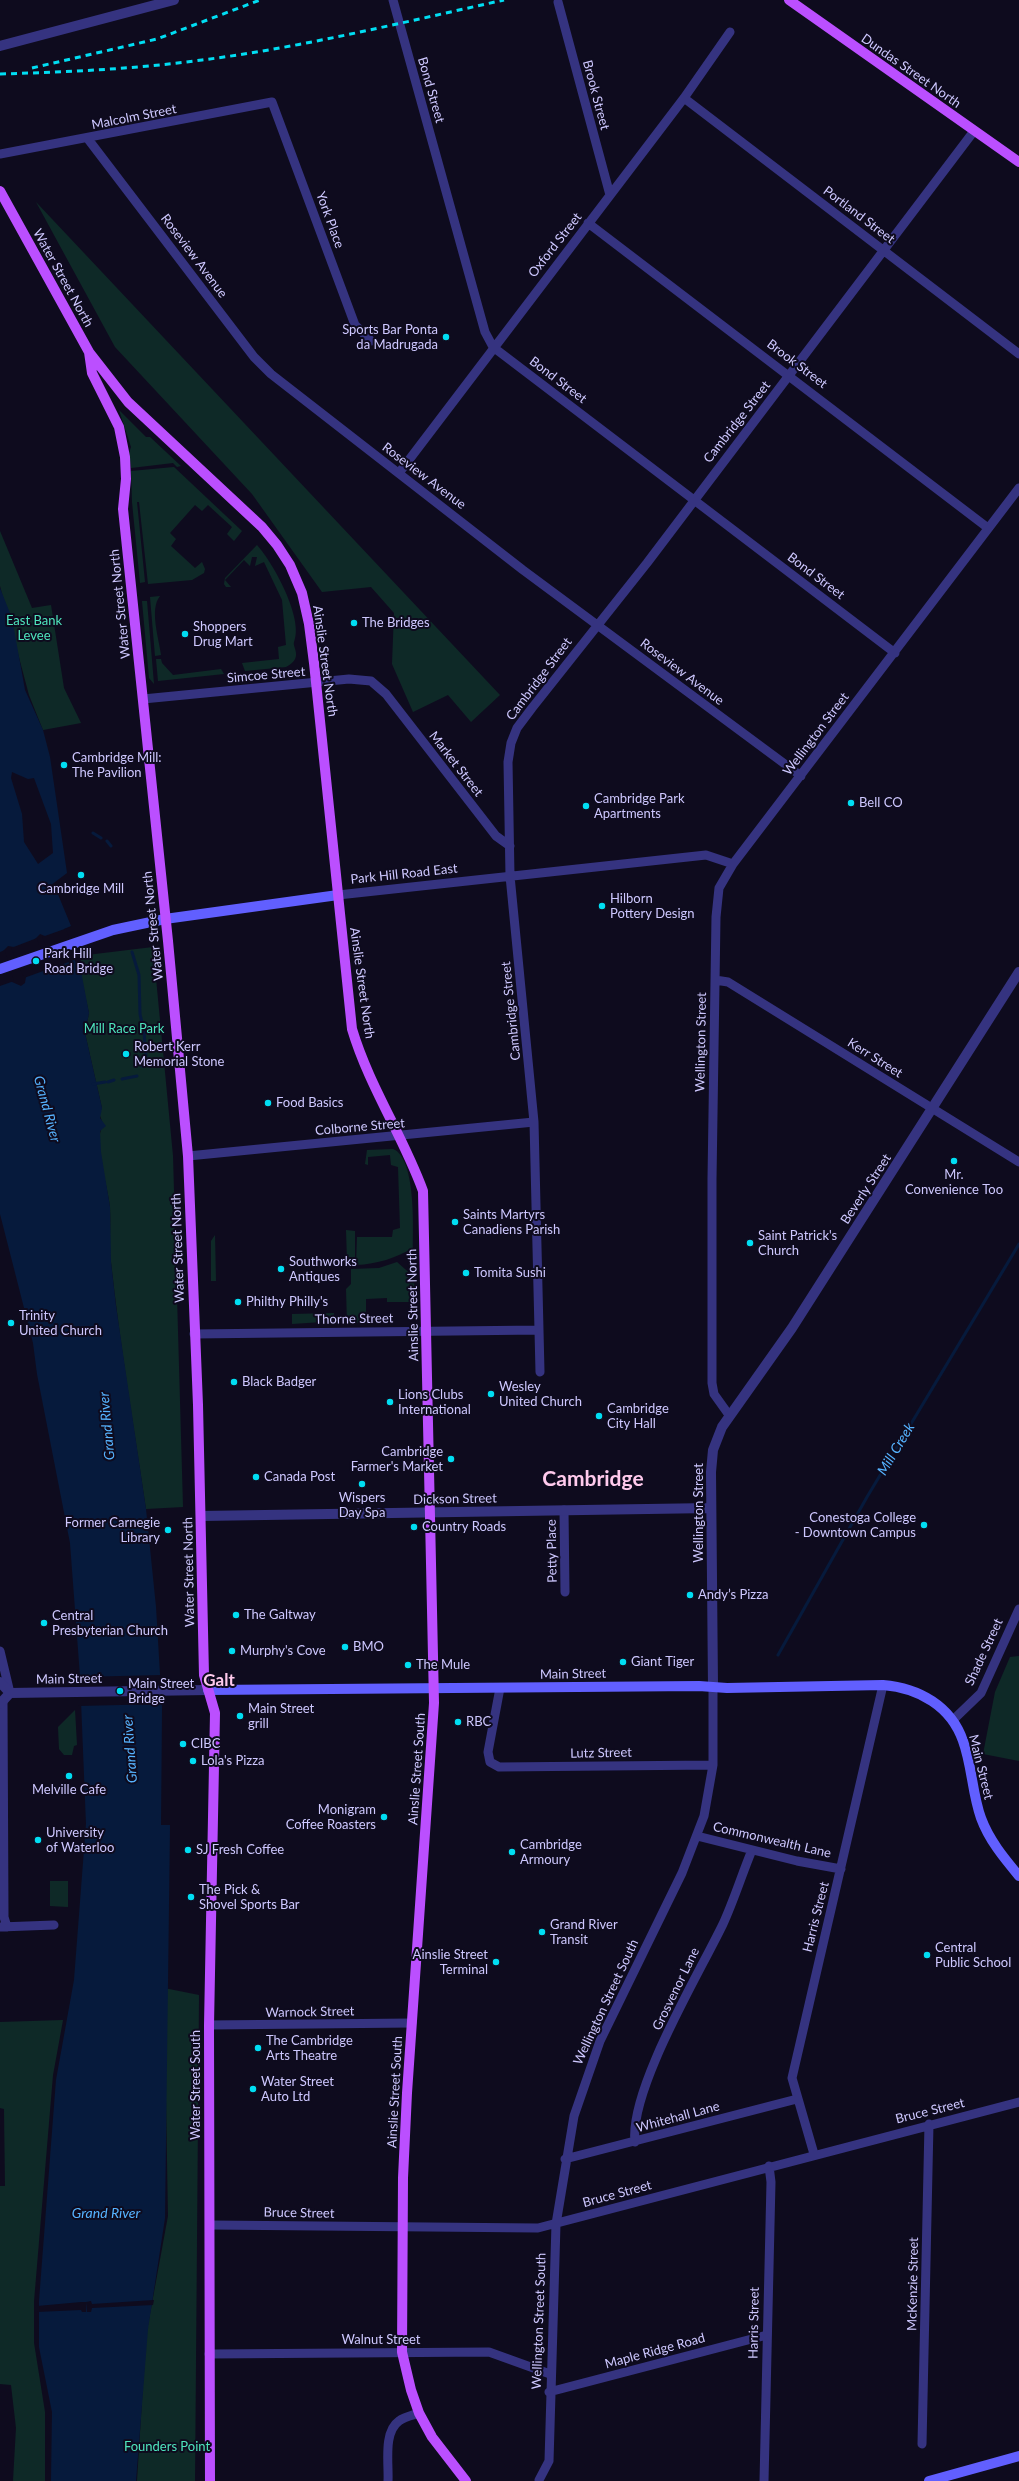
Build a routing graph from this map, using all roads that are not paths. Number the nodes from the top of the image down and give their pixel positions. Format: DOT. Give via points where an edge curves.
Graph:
graph roads {
  1 [pos="174,0"];
  2 [pos="393,0"];
  3 [pos="789,0"];
  4 [pos="558,2"];
  5 [pos="149,3"];
  6 [pos="730,32"];
  7 [pos="0,46"];
  8 [pos="684,98"];
  9 [pos="272,102"];
  10 [pos="974,131"];
  11 [pos="88,139"];
  12 [pos="0,154"];
  13 [pos="1019,162"];
  14 [pos="0,191"];
  15 [pos="610,195"];
  16 [pos="588,223"];
  17 [pos="884,251"];
  18 [pos="372,341"];
  19 [pos="493,347"];
  20 [pos="89,352"];
  21 [pos="1019,354"];
  22 [pos="789,375"];
  23 [pos="399,473"];
  24 [pos="1019,488"];
  25 [pos="694,500"];
  26 [pos="988,528"];
  27 [pos="597,624"];
  28 [pos="895,653"];
  29 [pos="317,683"];
  30 [pos="386,694"];
  31 [pos="143,699"];
  32 [pos="801,776"];
  33 [pos="510,846"];
  34 [pos="733,864"];
  35 [pos="510,876"];
  36 [pos="338,895"];
  37 [pos="165,919"];
  38 [pos="0,969"];
  39 [pos="1019,972"];
  40 [pos="715,980"];
  41 [pos="933,1109"];
  42 [pos="534,1122"];
  43 [pos="400,1136"];
  44 [pos="188,1156"];
  45 [pos="1019,1162"];
  46 [pos="539,1330"];
  47 [pos="427,1331"];
  48 [pos="194,1334"];
  49 [pos="540,1372"];
  50 [pos="729,1415"];
  51 [pos="711,1508"];
  52 [pos="564,1510"];
  53 [pos="431,1512"];
  54 [pos="201,1516"];
  55 [pos="565,1592"];
  56 [pos="1019,1609"];
  57 [pos="0,1651"];
  58 [pos="0,1682"];
  59 [pos="884,1685"];
  60 [pos="713,1687"];
  61 [pos="434,1688"];
  62 [pos="500,1688"];
  63 [pos="208,1690"];
  64 [pos="10,1693"];
  65 [pos="1,1704"];
  66 [pos="953,1720"];
  67 [pos="713,1765"];
  68 [pos="697,1836"];
  69 [pos="752,1850"];
  70 [pos="841,1869"];
  71 [pos="1019,1876"];
  72 [pos="54,1926"];
  73 [pos="3,1927"];
  74 [pos="412,2023"];
  75 [pos="209,2026"];
  76 [pos="797,2099"];
  77 [pos="1019,2102"];
  78 [pos="929,2124"];
  79 [pos="635,2142"];
  80 [pos="814,2154"];
  81 [pos="565,2159"];
  82 [pos="769,2166"];
  83 [pos="556,2224"];
  84 [pos="210,2225"];
  85 [pos="402,2227"];
  86 [pos="767,2335"];
  87 [pos="402,2352"];
  88 [pos="210,2354"];
  89 [pos="550,2374"];
  90 [pos="549,2392"];
  91 [pos="420,2414"];
  92 [pos="922,2444"];
  93 [pos="1019,2456"];
  94 [pos="539,2480"];
  95 [pos="210,2481"];
  96 [pos="388,2481"];
  97 [pos="466,2481"];
  98 [pos="764,2481"];
  99 [pos="929,2481"];
  1 -- 5 [label="street"];
  2 -- 19 [label="street, Bond Street" via="485,332"];
  3 -- 10 [label="main road, Dundas Street North"];
  4 -- 15 [label="street, Brook Street"];
  5 -- 7 [label="street"];
  6 -- 8 [label="street, Oxford Street"];
  8 -- 15 [label="street, Oxford Street"];
  8 -- 17 [label="street, Portland Street"];
  9 -- 11 [label="street, Malcolm Street"];
  9 -- 18 [label="street, York Place" via="355,325"];
  10 -- 13 [label="main road, Dundas Street North"];
  10 -- 17 [label="street, Cambridge Street"];
  11 -- 12 [label="street, Malcolm Street"];
  11 -- 23 [label="street, Roseview Avenue" via="254,357 283,385"];
  14 -- 20 [label="main road, Water Street North"];
  15 -- 16 [label="street, Oxford Street"];
  16 -- 19 [label="street, Oxford Street"];
  16 -- 22 [label="street, Brook Street"];
  17 -- 21 [label="street, Portland Street"];
  17 -- 22 [label="street, Cambridge Street"];
  19 -- 23 [label="street, Oxford Street"];
  19 -- 25 [label="street, Bond Street"];
  20 -- 29 [label="main road, Ainslie Street North" via="128,402 262,527 277,545 290,565 302,592"];
  20 -- 31 [label="main road, Water Street North" via="92,373 119,427 125,457 123,509"];
  22 -- 25 [label="street, Cambridge Street"];
  22 -- 26 [label="street, Brook Street"];
  23 -- 27 [label="street, Roseview Avenue"];
  24 -- 26 [label="street, Wellington Street"];
  25 -- 27 [label="street, Cambridge Street"];
  25 -- 28 [label="street, Bond Street"];
  26 -- 28 [label="street, Wellington Street"];
  27 -- 32 [label="street, Roseview Avenue"];
  27 -- 33 [label="street, Cambridge Street" via="517,728 511,743 508,762"];
  28 -- 32 [label="street, Wellington Street"];
  29 -- 30 [label="street, Simcoe Street" via="349,679 371,681"];
  29 -- 31 [label="street, Simcoe Street"];
  29 -- 36 [label="main road, Ainslie Street North"];
  30 -- 33 [label="street, Market Street" via="496,836"];
  31 -- 37 [label="main road, Water Street North"];
  32 -- 34 [label="street, Wellington Street"];
  33 -- 35 [label="street, Cambridge Street"];
  34 -- 35 [label="street, Park Hill Road East" via="706,855"];
  34 -- 40 [label="street, Wellington Street" via="721,883 718,895"];
  35 -- 36 [label="street, Park Hill Road East"];
  35 -- 42 [label="street, Cambridge Street"];
  36 -- 37 [label="main road, Park Hill Road East"];
  36 -- 43 [label="main road, Ainslie Street North" via="352,1029 359,1052"];
  37 -- 38 [label="main road, Park Hill Road East" via="113,930"];
  37 -- 44 [label="main road, Water Street North"];
  39 -- 41 [label="street, Beverly Street"];
  40 -- 41 [label="street, Kerr Street" via="728,982"];
  40 -- 50 [label="street, Wellington Street" via="712,1383 714,1394"];
  41 -- 45 [label="street, Kerr Street"];
  41 -- 50 [label="street, Beverly Street" via="792,1328"];
  42 -- 43 [label="street, Colborne Street"];
  42 -- 46 [label="street, Cambridge Street"];
  43 -- 44 [label="street, Colborne Street"];
  43 -- 47 [label="main road, Ainslie Street North" via="423,1191"];
  44 -- 48 [label="main road, Water Street North"];
  46 -- 47 [label="street, Thorne Street"];
  46 -- 49 [label="street, Cambridge Street"];
  47 -- 48 [label="street, Thorne Street"];
  47 -- 53 [label="main road, Ainslie Street North"];
  48 -- 54 [label="main road, Water Street North"];
  50 -- 51 [label="street, Wellington Street" via="716,1438 713,1450"];
  51 -- 52 [label="street, Dickson Street"];
  51 -- 60 [label="street, Wellington Street"];
  52 -- 53 [label="street, Dickson Street"];
  52 -- 55 [label="street, Petty Place"];
  53 -- 54 [label="street, Dickson Street"];
  53 -- 61 [label="main road, Ainslie Street North"];
  54 -- 63 [label="main road, Water Street North" via="204,1675"];
  56 -- 66 [label="street, Shade Street" via="981,1692"];
  57 -- 64 [label="street"];
  58 -- 64 [label="street"];
  59 -- 60 [label="main road, Main Street"];
  59 -- 66 [label="main road, Main Street" via="918,1693 942,1708"];
  59 -- 70 [label="street, Harris Street"];
  60 -- 62 [label="main road, Main Street"];
  60 -- 67 [label="street, Wellington Street South"];
  61 -- 62 [label="main road, Main Street"];
  61 -- 63 [label="main road, Main Street"];
  61 -- 74 [label="main road, Ainslie Street South" via="432,1756"];
  62 -- 67 [label="street, Lutz Street" via="488,1752 490,1762 498,1767"];
  63 -- 64 [label="street, Main Street"];
  63 -- 75 [label="main road, Water Street South" via="215,1713"];
  64 -- 65 [label="street"];
  65 -- 73 [label="street"];
  66 -- 71 [label="main road, Main Street" via="963,1741 981,1819 998,1850"];
  67 -- 68 [label="street, Wellington Street South" via="708,1800"];
  68 -- 69 [label="street, Commonwealth Lane"];
  68 -- 81 [label="street, Wellington Street South" via="682,1873 600,2041 574,2116"];
  69 -- 70 [label="street, Commonwealth Lane"];
  69 -- 79 [label="street, Grosvenor Lane" via="724,1922 661,2049 641,2096 634,2129"];
  70 -- 76 [label="street, Harris Street" via="792,2078"];
  72 -- 73 [label="street"];
  74 -- 75 [label="street, Warnock Street"];
  74 -- 85 [label="main road, Ainslie Street South"];
  75 -- 84 [label="main road, Water Street South"];
  76 -- 79 [label="street, Whitehall Lane"];
  76 -- 80 [label="street, Harris Street"];
  77 -- 78 [label="street, Bruce Street"];
  78 -- 80 [label="street, Bruce Street"];
  78 -- 92 [label="street, McKenzie Street"];
  79 -- 81 [label="street, Whitehall Lane"];
  80 -- 82 [label="street, Bruce Street"];
  81 -- 83 [label="street, Wellington Street South"];
  82 -- 83 [label="street, Bruce Street"];
  82 -- 86 [label="street, Harris Street" via="771,2182"];
  83 -- 85 [label="street, Bruce Street" via="538,2228"];
  83 -- 89 [label="street, Wellington Street South"];
  84 -- 85 [label="street, Bruce Street"];
  84 -- 88 [label="main road, Water Street South"];
  85 -- 87 [label="main road, Ainslie Street South"];
  86 -- 90 [label="street, Maple Ridge Road"];
  86 -- 98 [label="street, Harris Street"];
  87 -- 88 [label="street, Walnut Street"];
  87 -- 89 [label="street, Walnut Street" via="489,2352"];
  87 -- 91 [label="main road, Ainslie Street South" via="410,2390"];
  88 -- 95 [label="main road, Water Street South"];
  89 -- 90 [label="street, Wellington Street South"];
  90 -- 94 [label="street, Wellington Street South" via="549,2461"];
  91 -- 96 [label="street" via="399,2420 393,2426 390,2434"];
  91 -- 97 [label="main road, Ainslie Street South" via="432,2437"];
  93 -- 99 [label="main road"];
}
